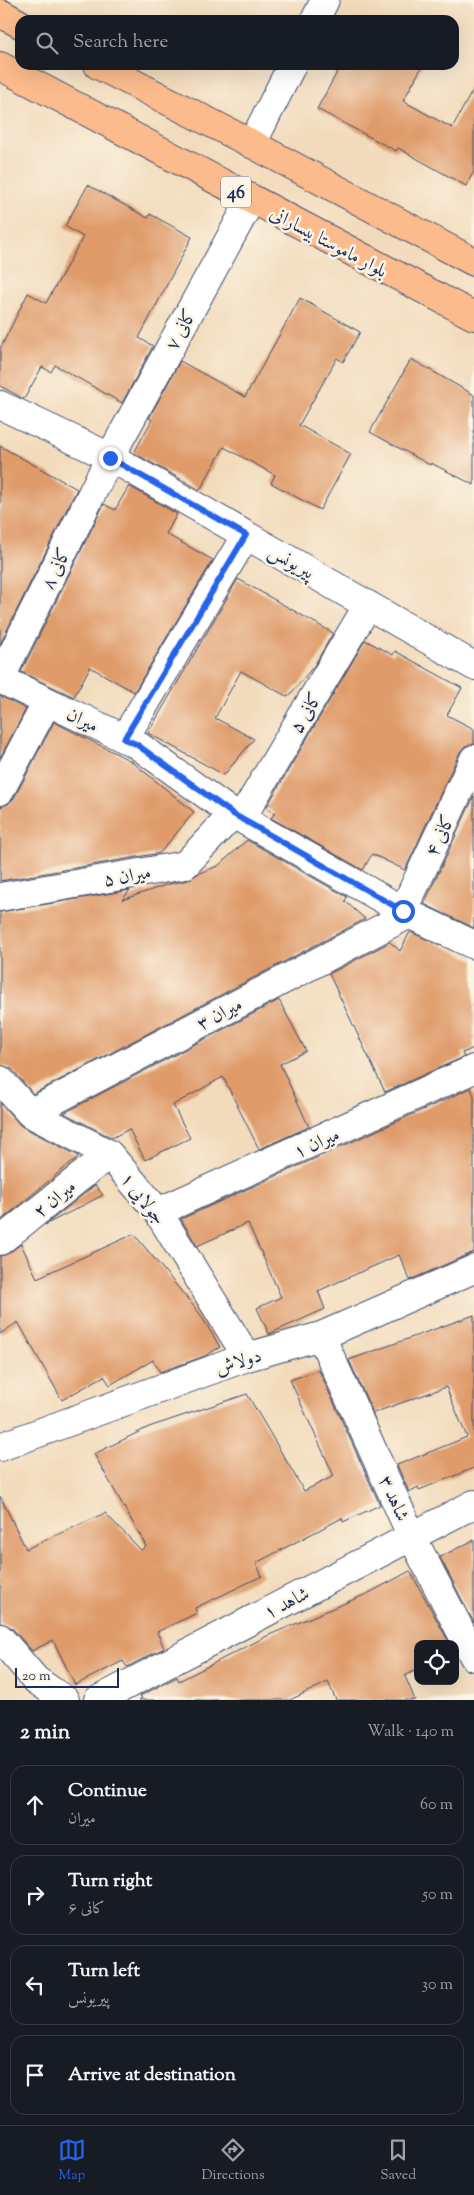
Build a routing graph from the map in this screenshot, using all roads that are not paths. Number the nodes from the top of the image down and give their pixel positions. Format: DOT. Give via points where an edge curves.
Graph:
graph roads {
  1 [pos="325,0"];
  2 [pos="0,13"];
  3 [pos="318,15"];
  4 [pos="15,21"];
  5 [pos="0,66"];
  6 [pos="108,70"];
  7 [pos="289,70"];
  8 [pos="252,144"];
  9 [pos="251,200"];
  10 [pos="474,262"];
  11 [pos="474,316"];
  12 [pos="0,405"];
  13 [pos="110,458"];
  14 [pos="246,535"];
  15 [pos="368,605"];
  16 [pos="474,666"];
  17 [pos="0,679"];
  18 [pos="47,702"];
  19 [pos="124,739"];
  20 [pos="474,758"];
  21 [pos="0,791"];
  22 [pos="237,816"];
  23 [pos="0,897"];
  24 [pos="406,912"];
  25 [pos="474,945"];
  26 [pos="474,1069"];
  27 [pos="0,1080"];
  28 [pos="30,1112"];
  29 [pos="109,1154"];
  30 [pos="158,1212"];
  31 [pos="0,1241"];
  32 [pos="474,1269"];
  33 [pos="321,1336"];
  34 [pos="246,1357"];
  35 [pos="0,1447"];
  36 [pos="474,1504"];
  37 [pos="412,1537"];
  38 [pos="0,1638"];
  39 [pos="474,1657"];
  40 [pos="65,1700"];
  41 [pos="98,1700"];
  1 -- 3 [label="street"];
  2 -- 4 [label="main road"];
  5 -- 9 [label="main road, بلوار ماموستا بیسارانی / 46"];
  6 -- 8 [label="main road"];
  7 -- 8 [label="street"];
  8 -- 10 [label="main road"];
  9 -- 11 [label="main road, بلوار ماموستا بیسارانی / 46"];
  9 -- 13 [label="street, کانی ۷"];
  12 -- 13 [label="street, پیریونس"];
  13 -- 14 [label="street, پیریونس"];
  13 -- 17 [label="street, کانی ۸"];
  14 -- 15 [label="street, پیریونس"];
  14 -- 19 [label="street"];
  15 -- 16 [label="street, پیریونس"];
  15 -- 22 [label="street, کانی ۵"];
  17 -- 18 [label="street, میران"];
  18 -- 19 [label="street, میران"];
  18 -- 21 [label="street"];
  19 -- 22 [label="street, میران" via="136,744"];
  20 -- 24 [label="street, کانی ۴"];
  22 -- 23 [label="street, میران ۵" via="185,865"];
  22 -- 24 [label="street, میران"];
  24 -- 25 [label="street, میران"];
  24 -- 28 [label="street, میران ۳"];
  26 -- 30 [label="street, میران ۱"];
  27 -- 28 [label="street, جولایی ۱"];
  28 -- 29 [label="street, جولایی ۱"];
  29 -- 30 [label="street, جولایی ۱"];
  29 -- 31 [label="street, میران ۲"];
  30 -- 34 [label="street, جولایی ۱"];
  32 -- 33 [label="street, دولاش"];
  33 -- 34 [label="street, دولاش"];
  33 -- 37 [label="street, شاهد ۳"];
  34 -- 35 [label="street, دولاش"];
  36 -- 37 [label="street, شاهد ۱"];
  37 -- 39 [label="street, شاهد ۳"];
  37 -- 41 [label="street, شاهد ۱"];
  38 -- 40 [label="street" via="36,1680"];
}
